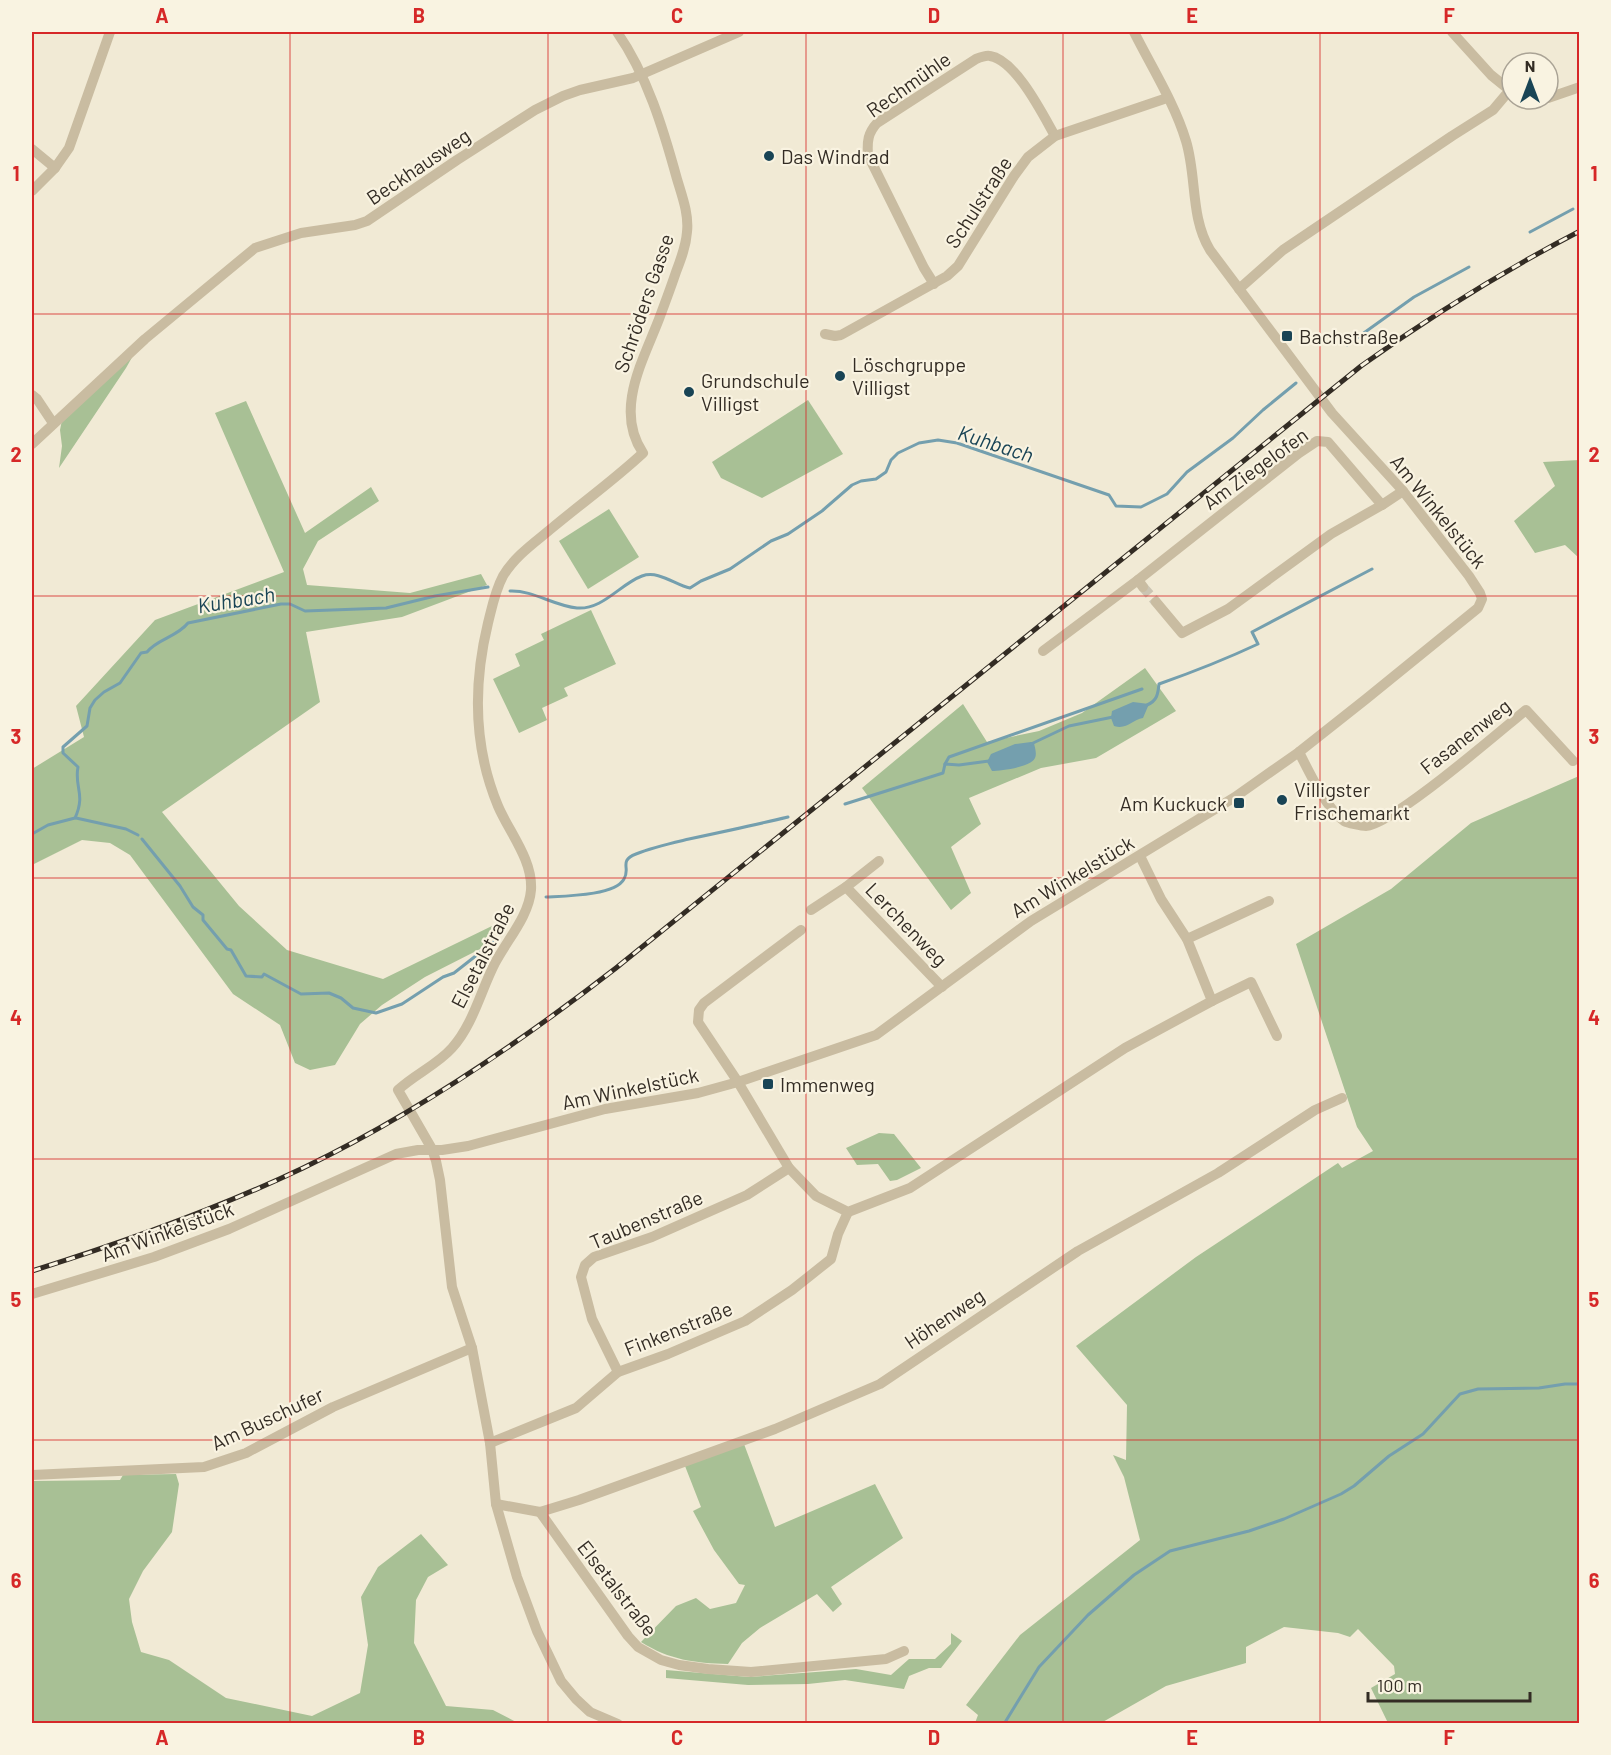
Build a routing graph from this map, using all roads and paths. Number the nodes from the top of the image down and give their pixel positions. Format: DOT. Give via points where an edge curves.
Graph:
graph roads {
  1 [pos="110,32"];
  2 [pos="617,32"];
  3 [pos="739,32"];
  4 [pos="1134,32"];
  5 [pos="1452,32"];
  6 [pos="642,73"];
  7 [pos="1500,83"];
  8 [pos="1580,87"];
  9 [pos="1560,94"];
  10 [pos="1167,98"];
  11 [pos="1500,103"];
  12 [pos="1055,136"];
  13 [pos="32,149"];
  14 [pos="55,168"];
  15 [pos="32,191"];
  16 [pos="934,284"];
  17 [pos="1239,289"];
  18 [pos="825,334"];
  19 [pos="32,395"];
  20 [pos="53,423"];
  21 [pos="32,444"];
  22 [pos="643,453"];
  23 [pos="1402,491"];
  24 [pos="1382,506"];
  25 [pos="1156,602"];
  26 [pos="1043,651"];
  27 [pos="1299,752"];
  28 [pos="1573,761"];
  29 [pos="1140,856"];
  30 [pos="879,861"];
  31 [pos="846,887"];
  32 [pos="1269,901"];
  33 [pos="811,910"];
  34 [pos="801,930"];
  35 [pos="1187,939"];
  36 [pos="942,987"];
  37 [pos="1212,1001"];
  38 [pos="1277,1036"];
  39 [pos="738,1082"];
  40 [pos="1342,1098"];
  41 [pos="432,1149"];
  42 [pos="789,1168"];
  43 [pos="848,1212"];
  44 [pos="32,1294"];
  45 [pos="472,1348"];
  46 [pos="618,1372"];
  47 [pos="490,1443"];
  48 [pos="32,1475"];
  49 [pos="496,1504"];
  50 [pos="540,1512"];
  51 [pos="904,1651"];
  52 [pos="618,1724"];
  1 -- 14 [label="street" via="78,127"];
  2 -- 6 [label="street, Schröders Gasse"];
  3 -- 6 [label="street, Beckhausweg"];
  4 -- 10 [label="street, Am Winkelstück"];
  5 -- 7 [label="street"];
  6 -- 20 [label="street, Beckhausweg" via="571,93 536,110 367,221 300,233 255,248 145,339"];
  6 -- 22 [label="street, Schröders Gasse" via="672,160 688,232 632,393 631,417"];
  8 -- 9 [label="street"];
  10 -- 12 [label="street, Schulstraße"];
  10 -- 17 [label="street, Am Winkelstück" via="1186,139 1201,232"];
  11 -- 17 [label="street" via="1283,250"];
  12 -- 16 [label="street, Schulstraße" via="1028,157 958,266"];
  12 -- 16 [label="street, Rechmühle" via="1010,68 988,55 976,59 870,131 868,155"];
  13 -- 14 [label="street"];
  14 -- 15 [label="street"];
  16 -- 18 [label="street, Schulstraße" via="841,335"];
  17 -- 23 [label="street, Am Winkelstück" via="1332,412"];
  19 -- 20 [label="street"];
  20 -- 21 [label="street, Beckhausweg"];
  22 -- 41 [label="street, Elsetalstraße" via="522,553 495,594 481,658 477,719 490,784 524,858 531,893 462,1034 445,1055 400,1092"];
  23 -- 24 [label="street"];
  23 -- 27 [label="street, Am Winkelstück" via="1469,576 1482,599 1478,608 1446,635"];
  24 -- 25 [label="street" via="1331,534 1228,609 1182,633"];
  24 -- 26 [label="street, Am Ziegelofen" via="1328,442 1317,441 1141,583"];
  27 -- 28 [label="street, Fasanenweg" via="1321,794 1345,821 1367,826 1415,798 1526,710"];
  27 -- 29 [label="street, Am Winkelstück" via="1236,797"];
  29 -- 35 [label="street"];
  29 -- 36 [label="street, Am Winkelstück" via="1031,921"];
  30 -- 31 [label="street, Lerchenweg"];
  31 -- 33 [label="street, Lerchenweg"];
  31 -- 36 [label="street, Lerchenweg"];
  32 -- 35 [label="street"];
  34 -- 39 [label="street" via="704,1003 699,1011 698,1022"];
  35 -- 37 [label="street"];
  36 -- 39 [label="street, Am Winkelstück" via="876,1035"];
  37 -- 38 [label="street" via="1251,982"];
  37 -- 43 [label="street" via="1125,1048 910,1188"];
  39 -- 41 [label="street, Am Winkelstück" via="606,1109 468,1146"];
  39 -- 42 [label="street"];
  40 -- 50 [label="street, Höhenweg" via="1315,1110 1218,1173 1078,1251 880,1383 775,1429"];
  41 -- 44 [label="street, Am Winkelstück" via="396,1154 229,1229 144,1261"];
  41 -- 45 [label="street, Elsetalstraße" via="440,1180 452,1287"];
  42 -- 43 [label="street" via="816,1196"];
  42 -- 46 [label="street, Taubenstraße" via="747,1195 652,1238 594,1257 585,1265 581,1277 592,1319"];
  43 -- 46 [label="street, Finkenstraße" via="831,1259 792,1290 745,1321"];
  45 -- 47 [label="street, Elsetalstraße"];
  45 -- 48 [label="street, Am Buschufer" via="333,1407 246,1453 204,1467"];
  46 -- 47 [label="street, Finkenstraße" via="576,1408"];
  47 -- 49 [label="street, Elsetalstraße"];
  49 -- 50 [label="street"];
  49 -- 52 [label="street, Elsetalstraße" via="537,1631 561,1681 590,1712"];
  50 -- 51 [label="street, Elsetalstraße" via="628,1636 638,1647 661,1660 751,1672 886,1659"];
}
